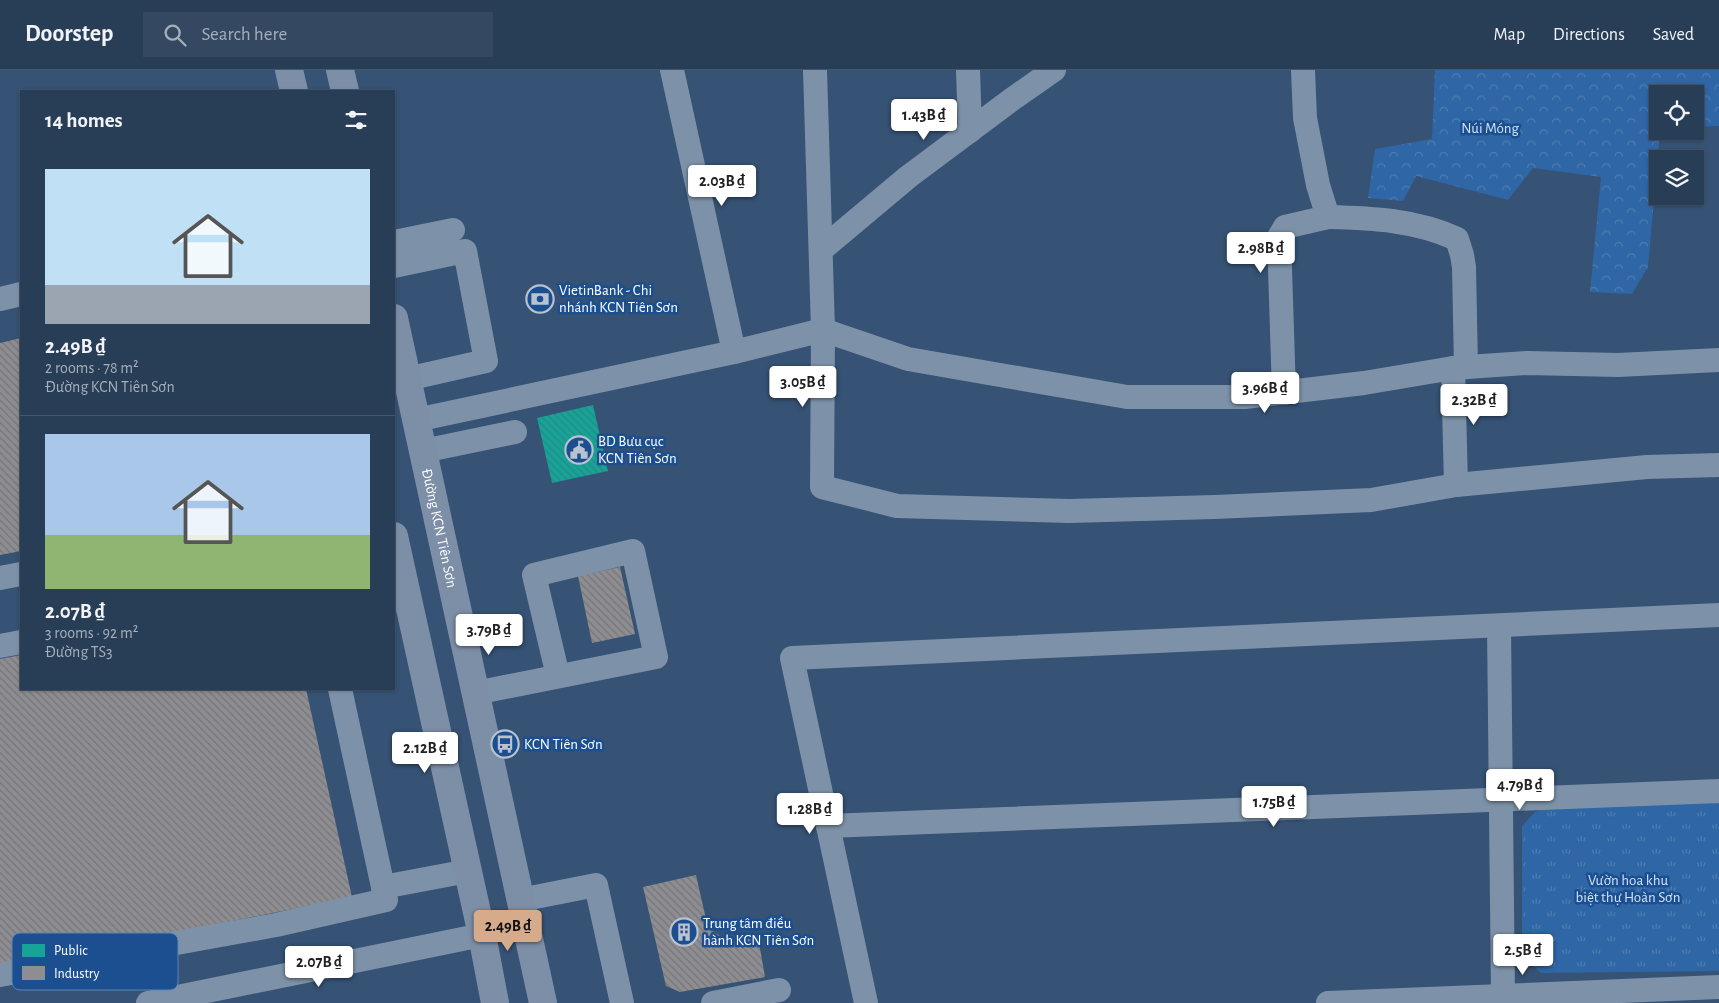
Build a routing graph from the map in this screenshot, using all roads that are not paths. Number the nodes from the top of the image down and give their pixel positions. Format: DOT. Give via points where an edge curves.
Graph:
graph roads {
  1 [pos="289,70"];
  2 [pos="340,70"];
  3 [pos="672,70"];
  4 [pos="815,70"];
  5 [pos="968,70"];
  6 [pos="1054,70"];
  7 [pos="1303,70"];
  8 [pos="294,90"];
  9 [pos="345,90"];
  10 [pos="970,131"];
  11 [pos="1328,217"];
  12 [pos="453,230"];
  13 [pos="395,242"];
  14 [pos="821,250"];
  15 [pos="395,266"];
  16 [pos="20,294"];
  17 [pos="0,299"];
  18 [pos="395,323"];
  19 [pos="823,330"];
  20 [pos="734,352"];
  21 [pos="1719,360"];
  22 [pos="1460,368"];
  23 [pos="407,378"];
  24 [pos="1284,392"];
  25 [pos="416,420"];
  26 [pos="516,432"];
  27 [pos="422,452"];
  28 [pos="1719,465"];
  29 [pos="1456,485"];
  30 [pos="395,548"];
  31 [pos="20,574"];
  32 [pos="0,578"];
  33 [pos="1719,615"];
  34 [pos="1499,626"];
  35 [pos="20,642"];
  36 [pos="0,646"];
  37 [pos="558,676"];
  38 [pos="340,690"];
  39 [pos="475,693"];
  40 [pos="1719,791"];
  41 [pos="1501,799"];
  42 [pos="828,826"];
  43 [pos="468,871"];
  44 [pos="384,887"];
  45 [pos="520,900"];
  46 [pos="526,926"];
  47 [pos="482,935"];
  48 [pos="178,943"];
  49 [pos="1719,987"];
  50 [pos="779,990"];
  51 [pos="1503,996"];
  52 [pos="148,1003"];
  53 [pos="495,1003"];
  54 [pos="543,1003"];
  55 [pos="622,1003"];
  56 [pos="713,1003"];
  57 [pos="866,1003"];
  58 [pos="1328,1003"];
  1 -- 8 [label="main road"];
  2 -- 9 [label="main road"];
  3 -- 20 [label="street"];
  4 -- 14 [label="street"];
  5 -- 10 [label="street"];
  6 -- 10 [label="street"];
  7 -- 11 [label="street" via="1305,118"];
  10 -- 14 [label="street"];
  11 -- 22 [label="street" via="1407,222 1457,239 1464,267"];
  11 -- 24 [label="street" via="1285,227 1279,238"];
  12 -- 13 [label="street"];
  14 -- 19 [label="street"];
  15 -- 23 [label="street" via="465,251 486,361"];
  16 -- 17 [label="street"];
  18 -- 23 [label="main road, Đường KCN Tiên Sơn"];
  19 -- 20 [label="street"];
  19 -- 24 [label="street" via="908,359 1127,397 1245,397"];
  19 -- 29 [label="street" via="822,487 897,506 1069,512 1206,508 1371,500"];
  20 -- 25 [label="street"];
  21 -- 22 [label="street" via="1527,363"];
  22 -- 24 [label="street"];
  22 -- 29 [label="street"];
  23 -- 25 [label="main road, Đường KCN Tiên Sơn"];
  25 -- 27 [label="main road, Đường KCN Tiên Sơn"];
  26 -- 27 [label="street"];
  27 -- 39 [label="main road, Đường KCN Tiên Sơn"];
  28 -- 29 [label="street" via="1647,467"];
  30 -- 43 [label="main road"];
  31 -- 32 [label="street"];
  33 -- 34 [label="street"];
  34 -- 41 [label="street"];
  34 -- 42 [label="street" via="792,658"];
  35 -- 36 [label="street"];
  37 -- 37 [label="street" via="656,657 633,551 534,575"];
  37 -- 39 [label="street"];
  38 -- 44 [label="street"];
  39 -- 45 [label="main road, Đường KCN Tiên Sơn"];
  40 -- 41 [label="street"];
  41 -- 42 [label="street"];
  41 -- 51 [label="street"];
  42 -- 57 [label="street"];
  43 -- 44 [label="street"];
  43 -- 47 [label="main road"];
  44 -- 48 [label="street" via="386,900"];
  45 -- 46 [label="main road, Đường KCN Tiên Sơn"];
  45 -- 55 [label="street" via="596,884"];
  46 -- 47 [label="main road"];
  46 -- 54 [label="main road, Đường KCN Tiên Sơn"];
  47 -- 52 [label="street"];
  47 -- 53 [label="main road"];
  49 -- 51 [label="street"];
  50 -- 56 [label="street"];
  51 -- 58 [label="street"];
}
